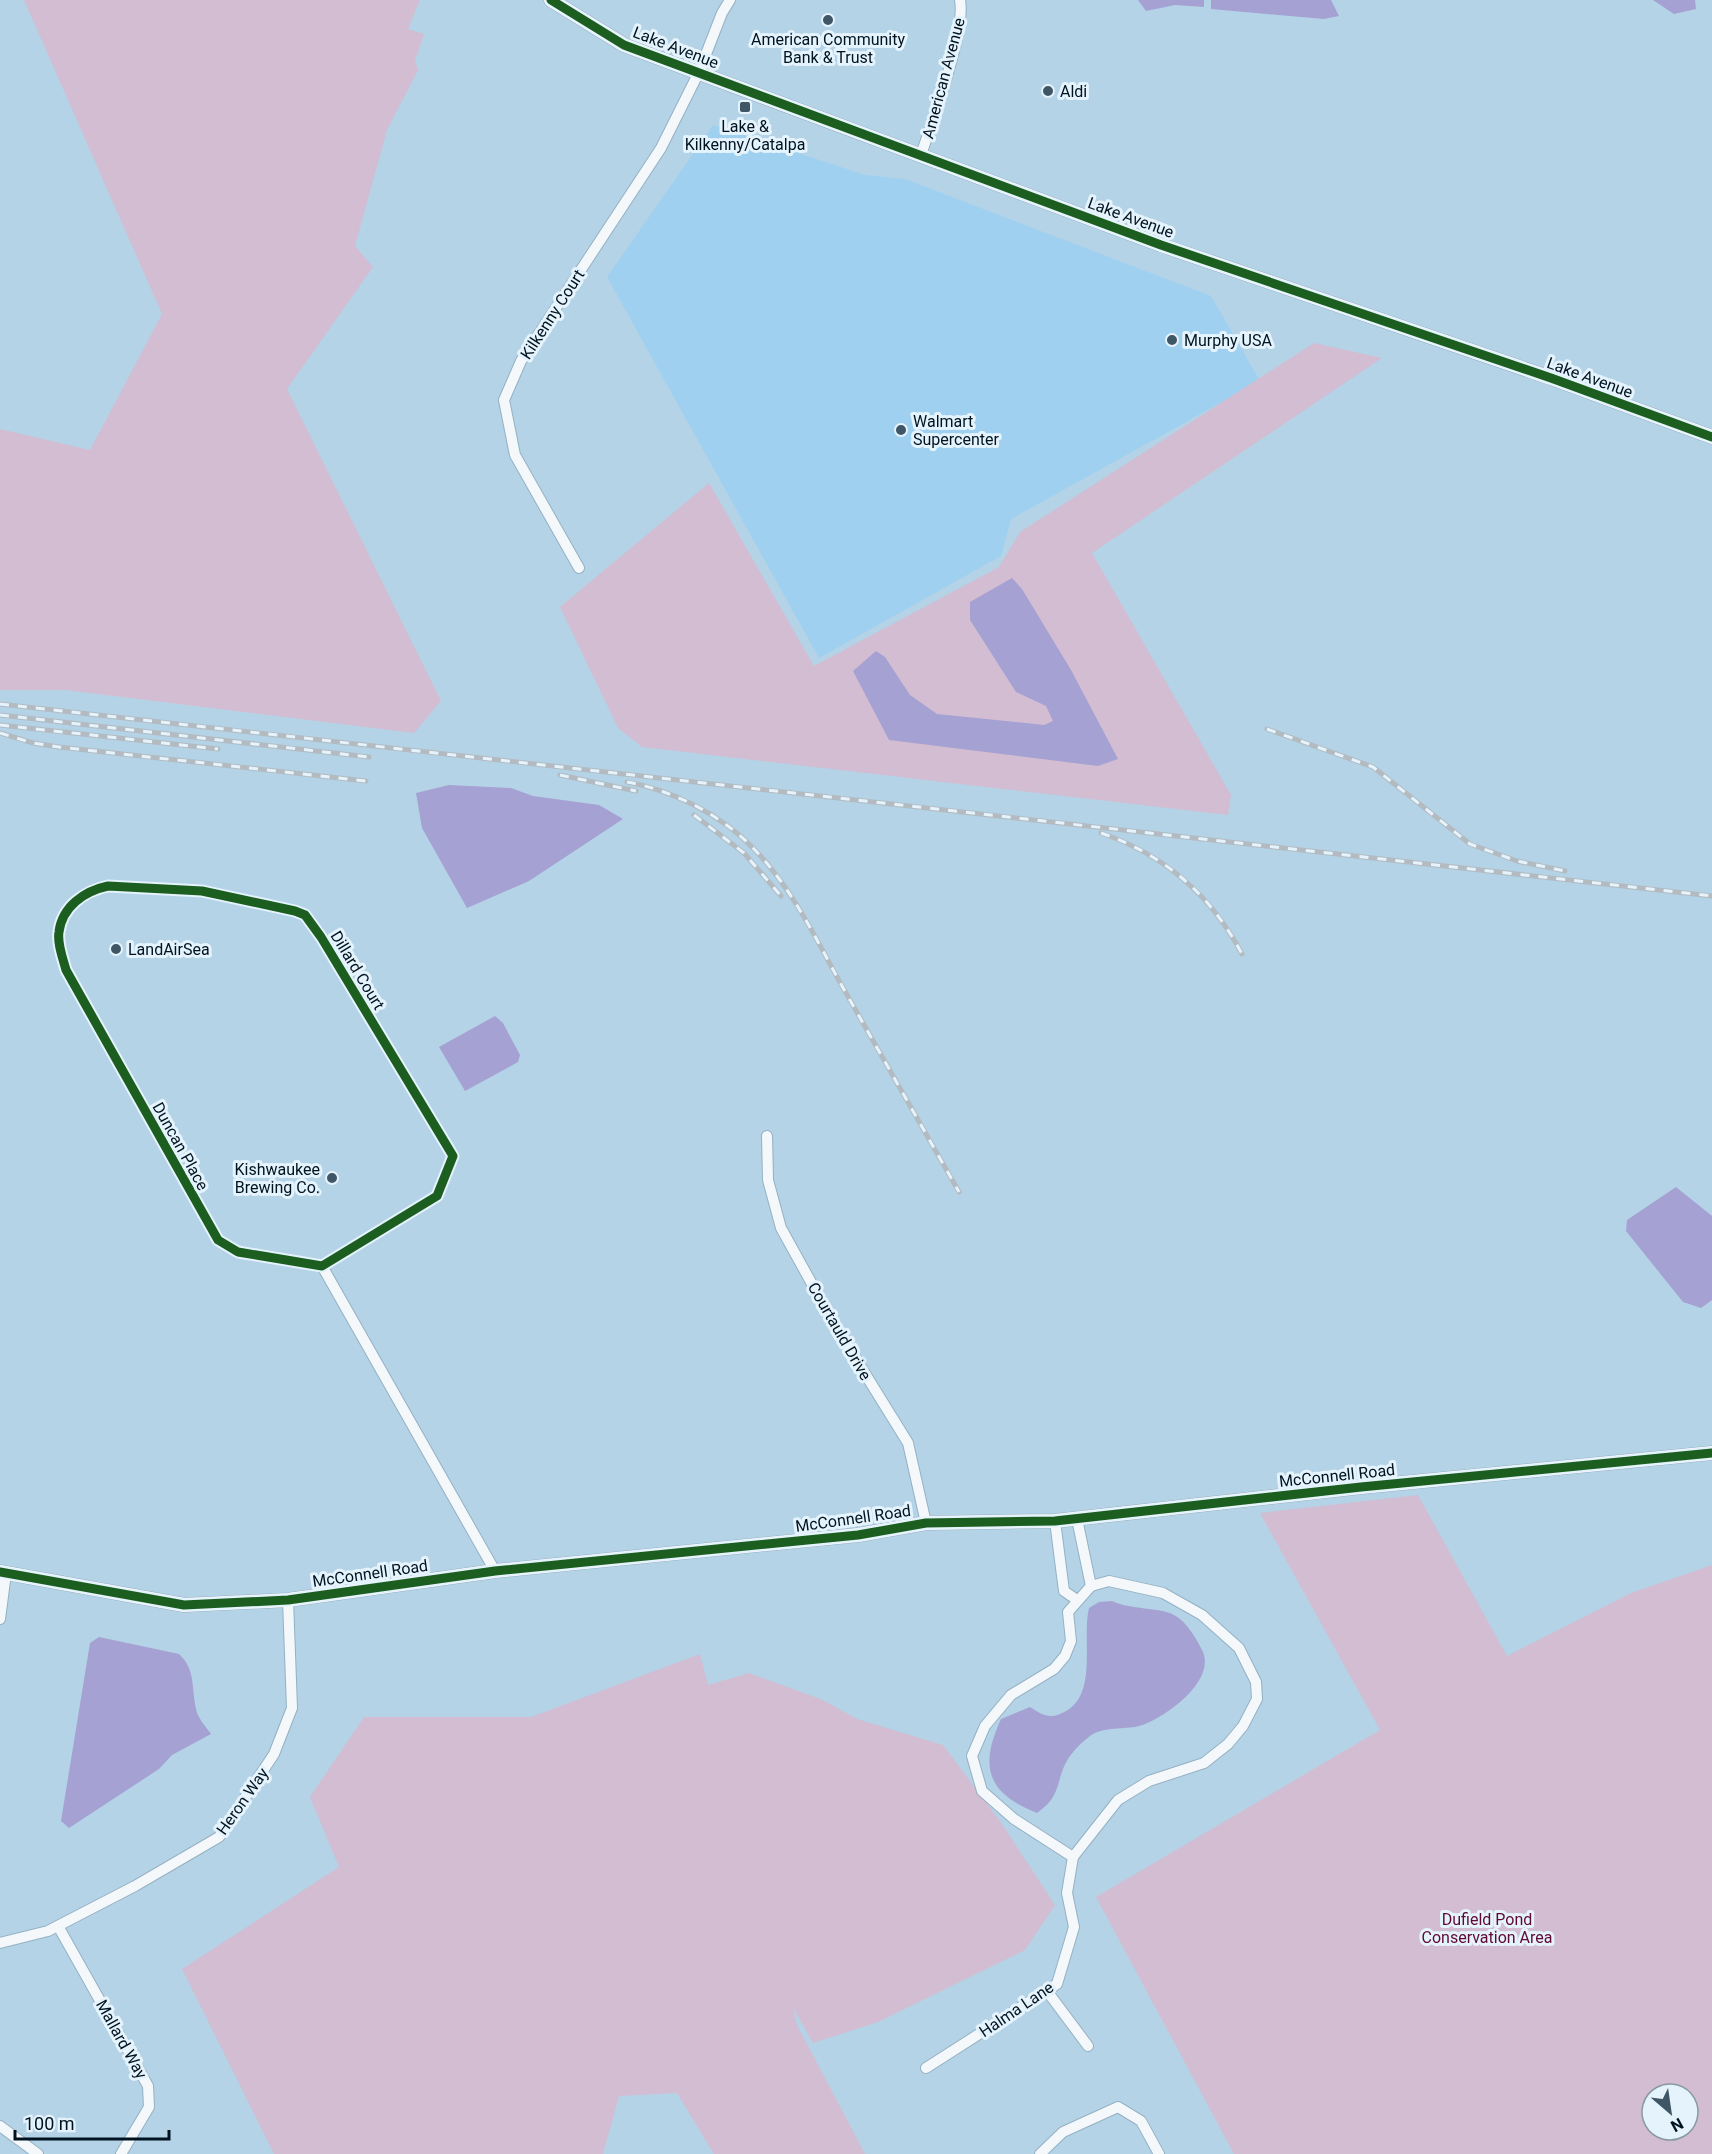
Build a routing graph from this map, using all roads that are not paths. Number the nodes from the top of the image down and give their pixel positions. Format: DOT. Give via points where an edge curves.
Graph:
graph roads {
  1 [pos="551,0"];
  2 [pos="730,0"];
  3 [pos="960,0"];
  4 [pos="699,72"];
  5 [pos="921,155"];
  6 [pos="1712,437"];
  7 [pos="579,568"];
  8 [pos="66,970"];
  9 [pos="767,1136"];
  10 [pos="322,1266"];
  11 [pos="1712,1453"];
  12 [pos="1077,1519"];
  13 [pos="1055,1521"];
  14 [pos="926,1523"];
  15 [pos="495,1571"];
  16 [pos="3,1573"];
  17 [pos="1091,1586"];
  18 [pos="288,1600"];
  19 [pos="1077,1600"];
  20 [pos="0,1619"];
  21 [pos="1073,1857"];
  22 [pos="58,1926"];
  23 [pos="0,1943"];
  24 [pos="1047,1991"];
  25 [pos="1088,2046"];
  26 [pos="926,2068"];
  27 [pos="0,2126"];
  28 [pos="38,2154"];
  29 [pos="120,2154"];
  30 [pos="1040,2154"];
  31 [pos="1159,2154"];
  1 -- 4 [label="street, Lake Avenue" via="624,45"];
  2 -- 4 [label="street, Kilkenny Court"];
  3 -- 5 [label="street, American Avenue" via="962,9 951,60"];
  4 -- 5 [label="street, Lake Avenue"];
  4 -- 7 [label="street, Kilkenny Court" via="661,148 521,361 504,400 515,455"];
  5 -- 6 [label="street, Lake Avenue" via="1161,245"];
  8 -- 10 [label="street, Duncan Place" via="218,1240 238,1251"];
  8 -- 10 [label="street, Dillard Court" via="58,934 67,910 86,894 108,886 202,891 305,915 453,1156 436,1196"];
  9 -- 14 [label="street, Courtauld Drive" via="768,1180 781,1228 833,1322 908,1443"];
  10 -- 15 [label="street"];
  11 -- 12 [label="street, McConnell Road"];
  12 -- 13 [label="street, McConnell Road"];
  12 -- 17 [label="street"];
  13 -- 14 [label="street, McConnell Road"];
  13 -- 19 [label="street" via="1064,1591"];
  14 -- 15 [label="street, McConnell Road" via="837,1538"];
  15 -- 18 [label="street, McConnell Road"];
  16 -- 18 [label="street, McConnell Road" via="184,1605"];
  16 -- 20 [label="street"];
  17 -- 19 [label="street"];
  17 -- 21 [label="street" via="1108,1581 1163,1593 1202,1615 1239,1648 1256,1682 1257,1699 1228,1744 1204,1763 1149,1781 1118,1800"];
  18 -- 22 [label="street, Heron Way" via="292,1708 274,1754 219,1837"];
  19 -- 21 [label="street" via="1068,1612 1071,1641 1065,1656 1054,1669 1011,1695 985,1726 972,1756 982,1791 1031,1831"];
  21 -- 24 [label="street, Halma Lane" via="1067,1893 1074,1928 1057,1984"];
  22 -- 23 [label="street, Heron Way"];
  22 -- 29 [label="street, Mallard Way" via="148,2086 148,2107"];
  24 -- 25 [label="street"];
  24 -- 26 [label="street, Halma Lane"];
  27 -- 28 [label="street"];
  30 -- 31 [label="street" via="1064,2132 1118,2107 1141,2121"];
}
